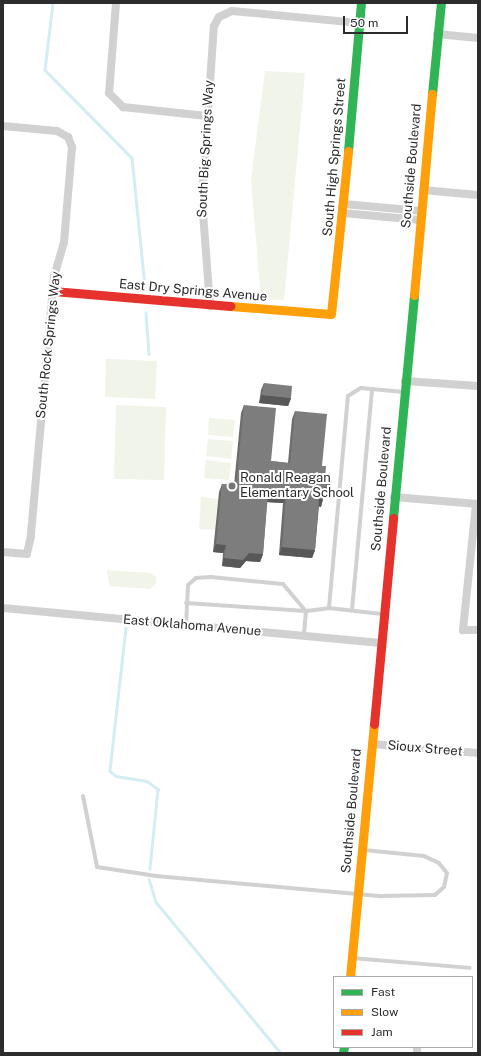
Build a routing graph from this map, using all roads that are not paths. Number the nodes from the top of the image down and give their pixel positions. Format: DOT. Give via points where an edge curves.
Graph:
graph roads {
  1 [pos="116,3"];
  2 [pos="361,3"];
  3 [pos="441,3"];
  4 [pos="360,23"];
  5 [pos="437,34"];
  6 [pos="478,38"];
  7 [pos="207,116"];
  8 [pos="3,126"];
  9 [pos="423,190"];
  10 [pos="478,195"];
  11 [pos="344,208"];
  12 [pos="420,215"];
  13 [pos="53,291"];
  14 [pos="210,306"];
  15 [pos="331,314"];
  16 [pos="405,381"];
  17 [pos="478,386"];
  18 [pos="372,389"];
  19 [pos="404,392"];
  20 [pos="394,497"];
  21 [pos="477,504"];
  22 [pos="3,552"];
  23 [pos="186,603"];
  24 [pos="3,608"];
  25 [pos="329,608"];
  26 [pos="352,610"];
  27 [pos="306,612"];
  28 [pos="384,614"];
  29 [pos="186,626"];
  30 [pos="478,630"];
  31 [pos="304,636"];
  32 [pos="381,643"];
  33 [pos="372,744"];
  34 [pos="478,754"];
  35 [pos="83,796"];
  36 [pos="362,850"];
  37 [pos="358,893"];
  38 [pos="352,958"];
  39 [pos="470,968"];
  40 [pos="350,976"];
  1 -- 7 [label="street" via="109,93 122,107"];
  2 -- 4 [label="main road, South High Springs Street"];
  3 -- 5 [label="main road, Southside Boulevard"];
  4 -- 7 [label="street, South Big Springs Way" via="232,11 219,17 214,26"];
  4 -- 11 [label="main road, South High Springs Street"];
  5 -- 6 [label="street"];
  5 -- 9 [label="main road, Southside Boulevard"];
  7 -- 14 [label="street, South Big Springs Way" via="202,200"];
  8 -- 13 [label="street, South Rock Springs Way" via="57,131 68,137 72,147 64,242"];
  9 -- 10 [label="street"];
  9 -- 12 [label="main road, Southside Boulevard"];
  11 -- 12 [label="street"];
  11 -- 15 [label="main road, South High Springs Street" via="336,292"];
  12 -- 16 [label="main road, Southside Boulevard"];
  13 -- 14 [label="main road, East Dry Springs Avenue"];
  13 -- 22 [label="street, South Rock Springs Way" via="26,554"];
  14 -- 15 [label="main road, East Dry Springs Avenue"];
  16 -- 17 [label="street"];
  16 -- 19 [label="main road, Southside Boulevard"];
  18 -- 19 [label="lane"];
  18 -- 25 [label="lane" via="352,390 348,396"];
  18 -- 26 [label="lane"];
  19 -- 20 [label="main road, Southside Boulevard"];
  20 -- 21 [label="street"];
  20 -- 28 [label="main road, Southside Boulevard"];
  21 -- 30 [label="street" via="462,630"];
  23 -- 27 [label="lane"];
  23 -- 27 [label="lane" via="192,581 211,577 283,584"];
  23 -- 29 [label="lane"];
  24 -- 29 [label="street, East Oklahoma Avenue"];
  25 -- 26 [label="lane"];
  25 -- 27 [label="lane"];
  26 -- 28 [label="lane"];
  27 -- 31 [label="lane"];
  28 -- 32 [label="main road, Southside Boulevard"];
  29 -- 31 [label="street, East Oklahoma Avenue"];
  31 -- 32 [label="street, East Oklahoma Avenue"];
  32 -- 33 [label="main road, Southside Boulevard"];
  33 -- 34 [label="street, Sioux Street"];
  33 -- 36 [label="main road, Southside Boulevard"];
  35 -- 37 [label="lane" via="97,867 156,876"];
  36 -- 37 [label="main road, Southside Boulevard"];
  36 -- 37 [label="lane" via="424,856 439,863 447,873 444,887 434,895"];
  37 -- 38 [label="main road, Southside Boulevard"];
  38 -- 39 [label="lane"];
  38 -- 40 [label="main road, Southside Boulevard"];
}
